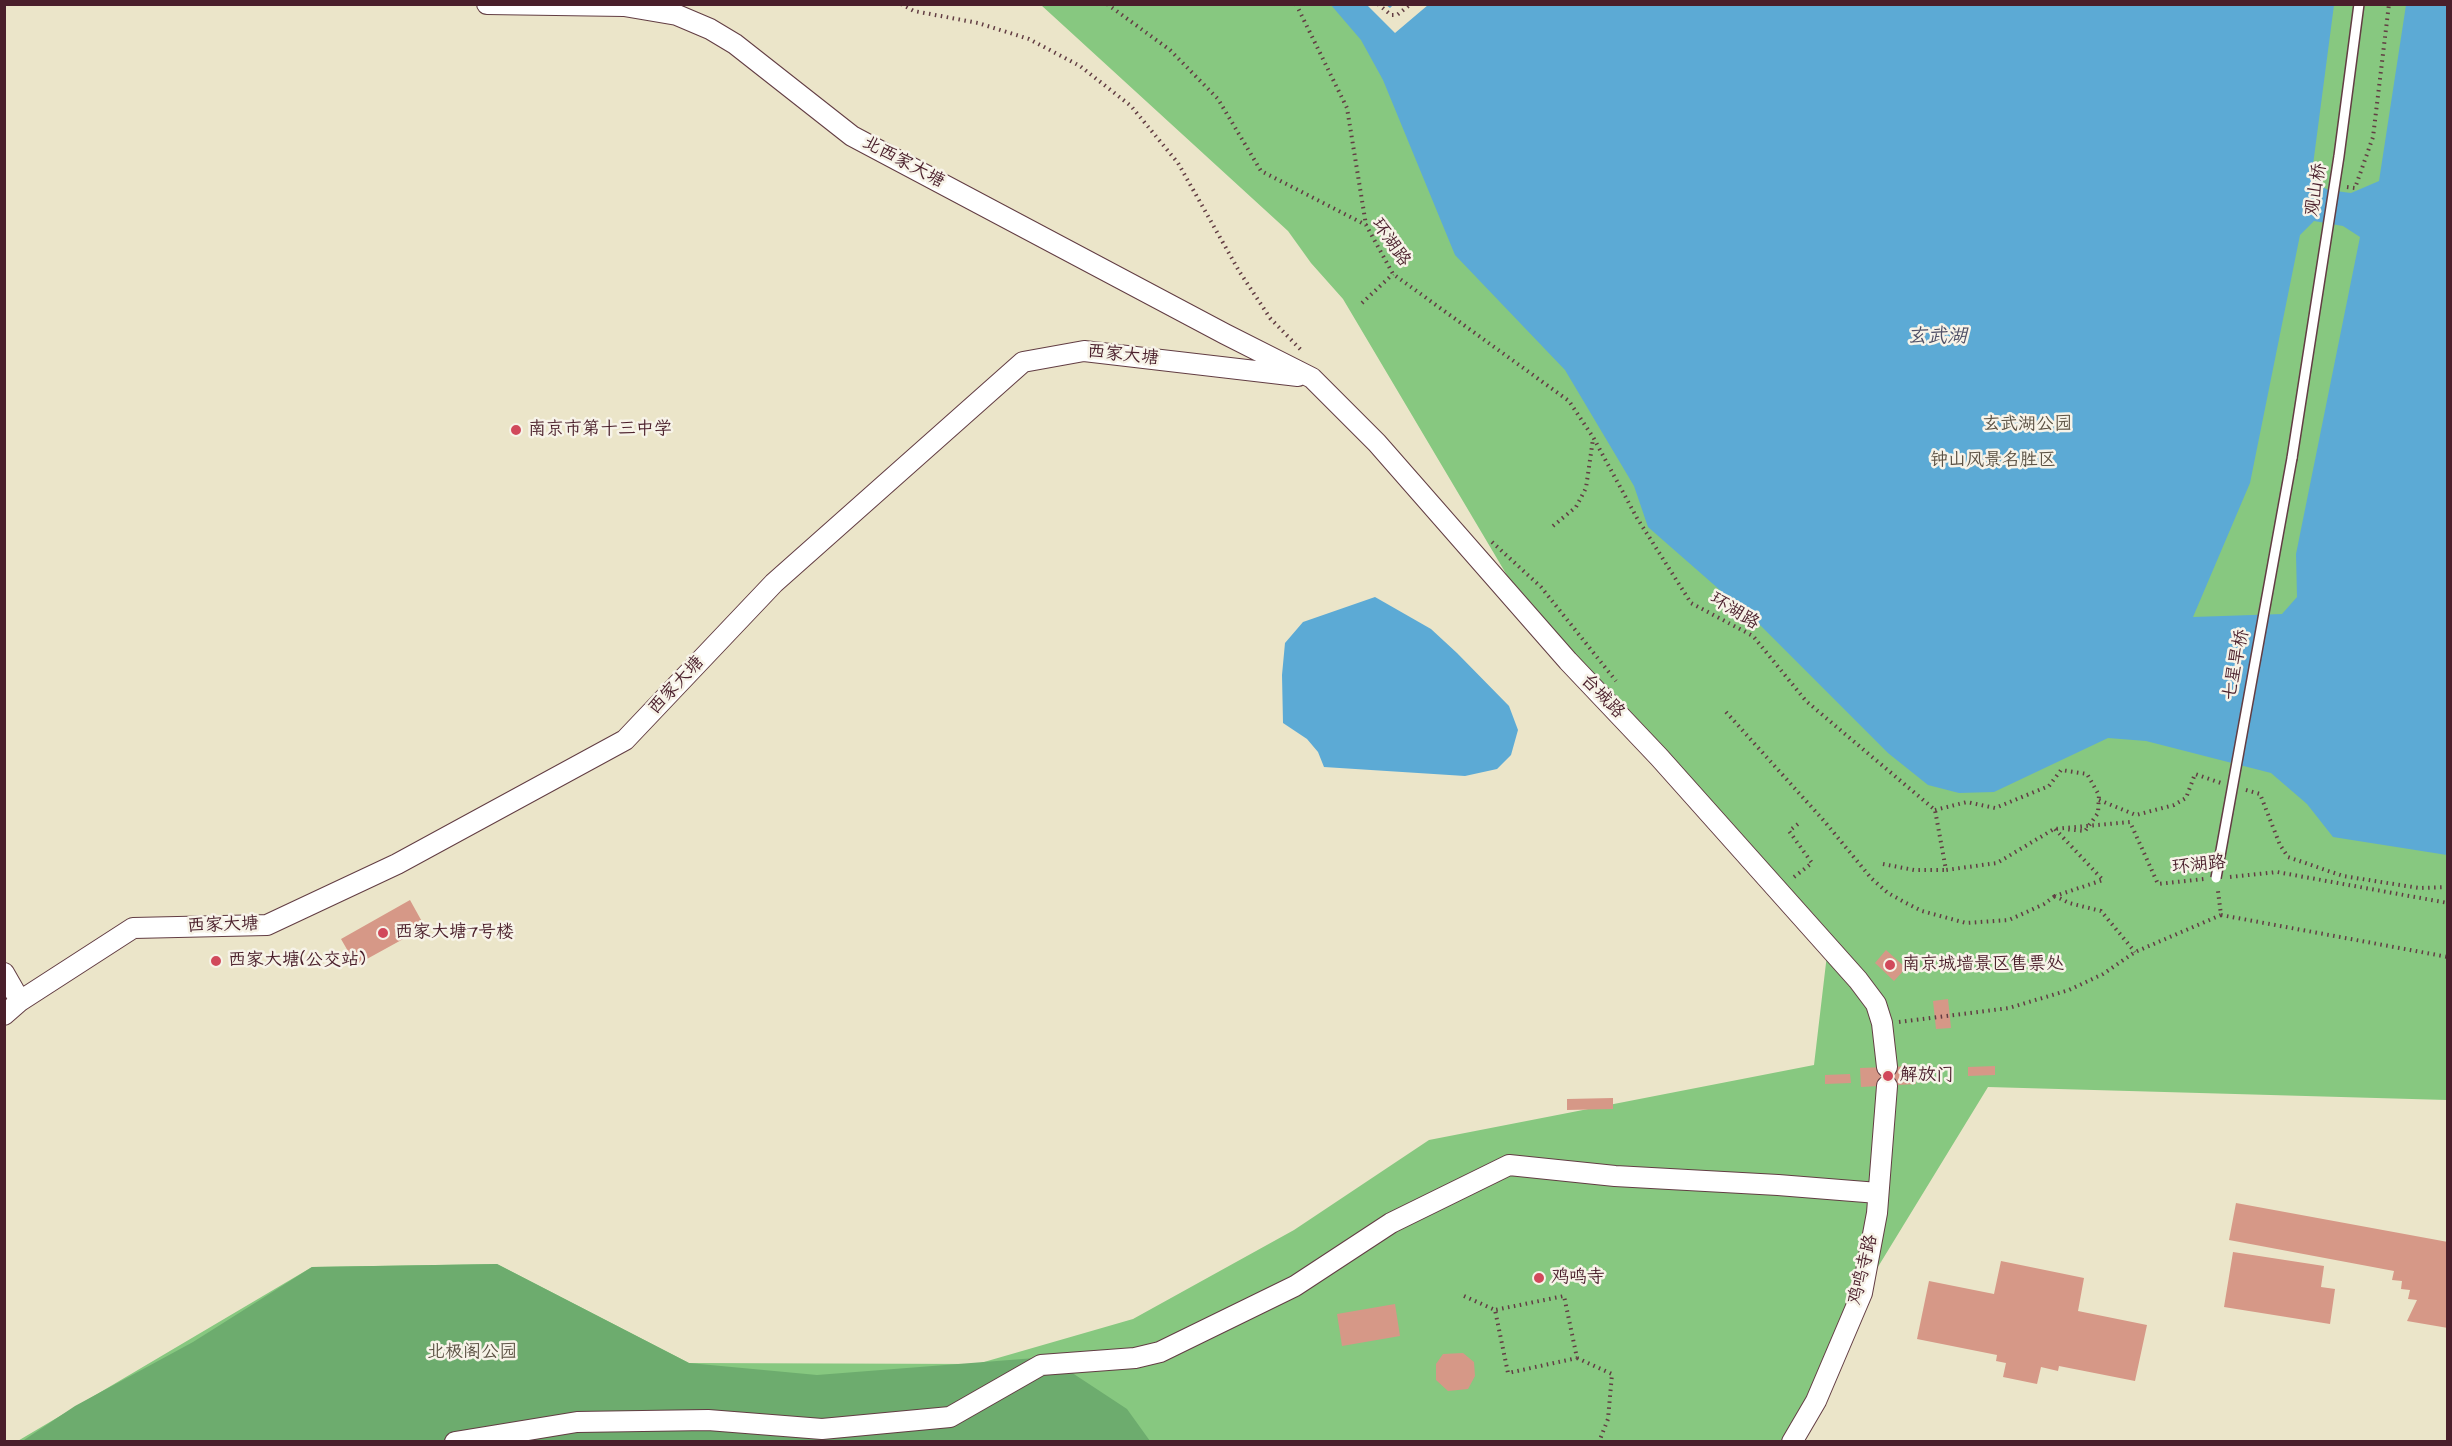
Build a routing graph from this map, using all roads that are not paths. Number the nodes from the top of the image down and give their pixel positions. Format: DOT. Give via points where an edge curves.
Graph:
graph roads {
  1 [pos="487,4"];
  2 [pos="2359,4"];
  3 [pos="1312,378"];
  4 [pos="2292,458"];
  5 [pos="2217,878"];
  6 [pos="4,973"];
  7 [pos="20,1000"];
  8 [pos="4,1015"];
  9 [pos="1890,1022"];
  10 [pos="1878,1193"];
  11 [pos="455,1442"];
  12 [pos="1792,1442"];
  1 -- 3 [label="street, 北西家大塘" via="624,6 677,15 710,29 735,44 852,136"];
  2 -- 4 [label="lane, 观山桥"];
  3 -- 7 [label="street, 西家大塘" via="1084,351 1023,362 774,583 625,740 397,864 267,925 133,928"];
  3 -- 9 [label="street, 台城路" via="1377,443 1568,661 1659,757 1828,946"];
  4 -- 5 [label="lane, 七星旱桥, bridge"];
  6 -- 7 [label="street"];
  7 -- 8 [label="street, 西家大塘"];
  9 -- 10 [label="street, 鸡鸣寺路"];
  10 -- 11 [label="street" via="1615,1176 1509,1164 1391,1223 1295,1286 1160,1352 1135,1359 1041,1365 950,1417 822,1429 708,1420 577,1422"];
  10 -- 12 [label="street, 鸡鸣寺路" via="1862,1293 1816,1401"];
}
